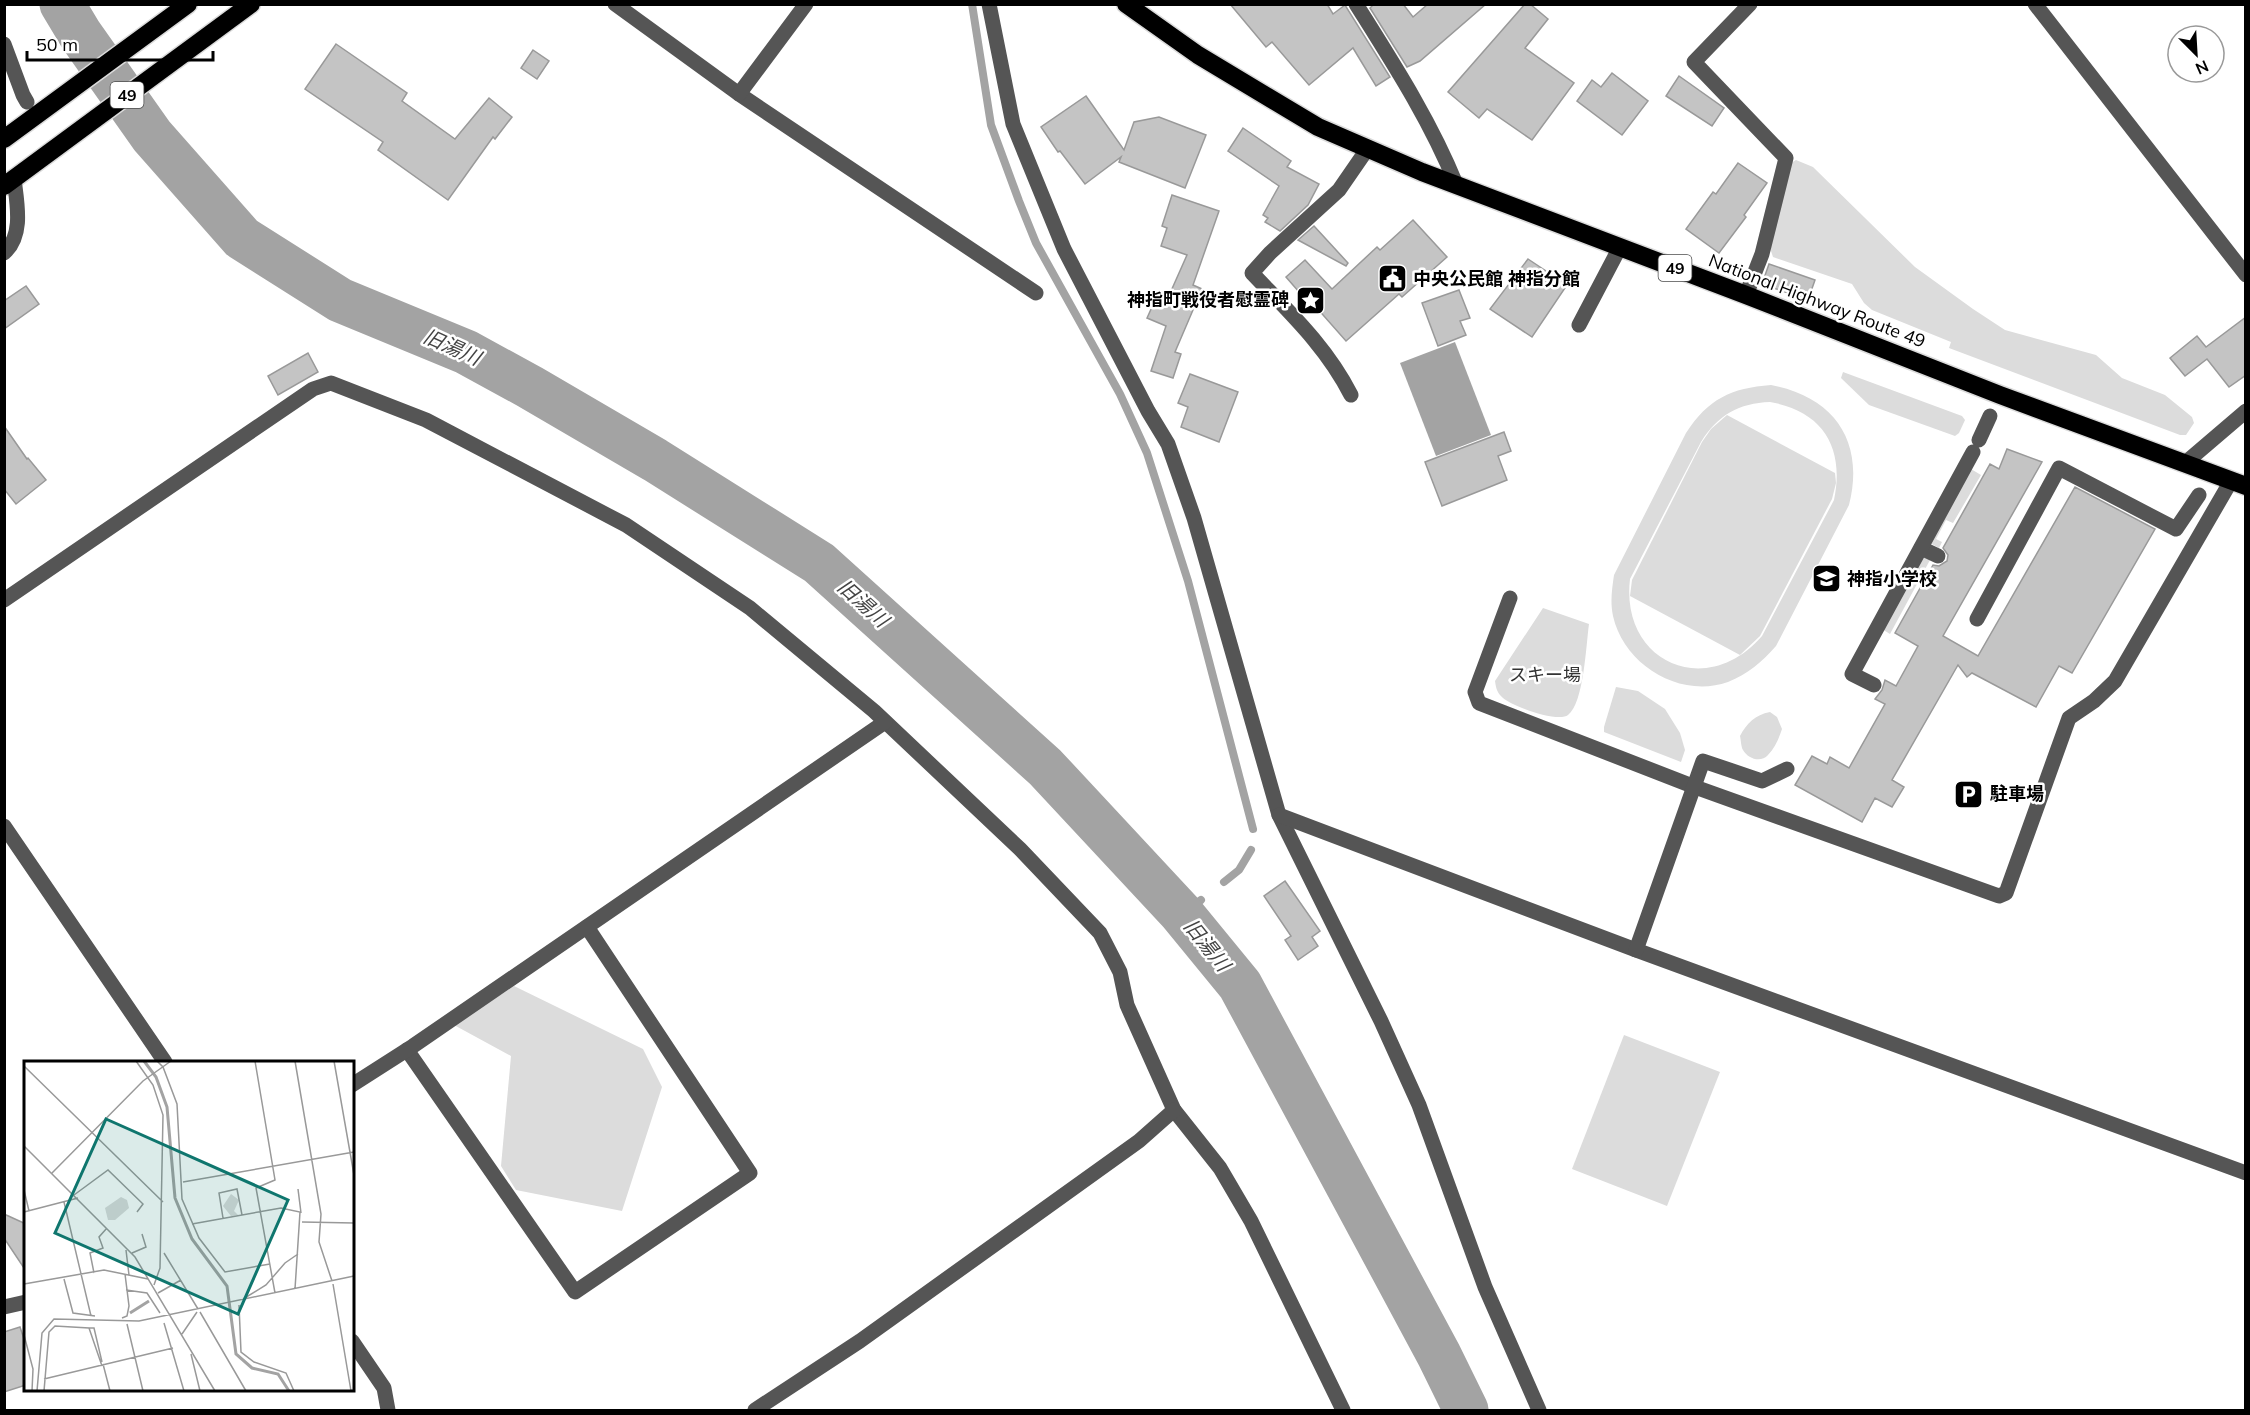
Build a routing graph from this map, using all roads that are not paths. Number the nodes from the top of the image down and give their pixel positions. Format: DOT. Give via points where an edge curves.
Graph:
graph roads {
  1 [pos="251,4"];
  2 [pos="615,4"];
  3 [pos="806,4"];
  4 [pos="989,4"];
  5 [pos="1126,4"];
  6 [pos="1356,4"];
  7 [pos="1750,4"];
  8 [pos="2035,4"];
  9 [pos="182,9"];
  10 [pos="4,44"];
  11 [pos="739,94"];
  12 [pos="32,109"];
  13 [pos="4,139"];
  14 [pos="1368,148"];
  15 [pos="9,183"];
  16 [pos="1456,184"];
  17 [pos="1620,247"];
  18 [pos="4,253"];
  19 [pos="2246,275"];
  20 [pos="1036,293"];
  21 [pos="1746,295"];
  22 [pos="1579,326"];
  23 [pos="1351,395"];
  24 [pos="2246,411"];
  25 [pos="1990,416"];
  26 [pos="2184,465"];
  27 [pos="2239,484"];
  28 [pos="2199,495"];
  29 [pos="1921,548"];
  30 [pos="1938,556"];
  31 [pos="1510,598"];
  32 [pos="4,600"];
  33 [pos="1977,619"];
  34 [pos="1874,685"];
  35 [pos="885,722"];
  36 [pos="1787,769"];
  37 [pos="1695,787"];
  38 [pos="1280,815"];
  39 [pos="4,826"];
  40 [pos="586,927"];
  41 [pos="1636,950"];
  42 [pos="407,1050"];
  43 [pos="164,1061"];
  44 [pos="354,1084"];
  45 [pos="1174,1110"];
  46 [pos="2246,1173"];
  47 [pos="24,1302"];
  48 [pos="4,1307"];
  49 [pos="354,1344"];
  50 [pos="388,1410"];
  51 [pos="755,1410"];
  52 [pos="1343,1410"];
  53 [pos="1539,1410"];
  1 -- 15 [label="highway, 49"];
  2 -- 11 [label="street"];
  3 -- 11 [label="street"];
  4 -- 38 [label="street" via="1012,124 1064,249 1168,444 1194,518"];
  5 -- 14 [label="highway, National Highway Route 49 / 49" via="1198,55 1318,127"];
  6 -- 16 [label="street" via="1416,100"];
  7 -- 21 [label="street" via="1694,62 1786,158 1762,254"];
  8 -- 19 [label="street"];
  9 -- 12 [label="highway, 49"];
  10 -- 12 [label="street" via="22,95"];
  11 -- 20 [label="street"];
  12 -- 13 [label="highway, 49"];
  14 -- 16 [label="highway, National Highway Route 49 / 49"];
  14 -- 23 [label="street" via="1339,190 1252,273 1322,347"];
  15 -- 18 [label="street" via="18,221 13,245"];
  16 -- 17 [label="highway, National Highway Route 49 / 49"];
  17 -- 21 [label="highway, National Highway Route 49 / 49"];
  17 -- 22 [label="street"];
  21 -- 26 [label="highway, National Highway Route 49 / 49"];
  24 -- 26 [label="street"];
  25 -- 29 [label="street"];
  26 -- 27 [label="highway, National Highway Route 49 / 49"];
  27 -- 37 [label="street" via="2115,681 2069,718 2006,894 1999,896"];
  28 -- 33 [label="street" via="2176,529 2060,468"];
  29 -- 30 [label="street"];
  29 -- 34 [label="street" via="1852,674"];
  31 -- 37 [label="street" via="1475,692 1479,703"];
  32 -- 35 [label="street" via="313,389 331,383 426,420 626,525 750,608"];
  35 -- 40 [label="street"];
  35 -- 45 [label="street" via="1020,849 1100,933 1120,972 1127,1005"];
  36 -- 37 [label="street" via="1762,782 1703,760"];
  37 -- 41 [label="street"];
  38 -- 41 [label="street"];
  38 -- 53 [label="street" via="1419,1105 1485,1287"];
  39 -- 43 [label="street"];
  40 -- 42 [label="street"];
  40 -- 42 [label="street" via="750,1173 576,1292"];
  41 -- 46 [label="street"];
  42 -- 44 [label="street"];
  45 -- 51 [label="street" via="1139,1141 860,1341"];
  45 -- 52 [label="street" via="1220,1168 1251,1221"];
  47 -- 48 [label="street"];
  49 -- 50 [label="street" via="384,1388"];
}
